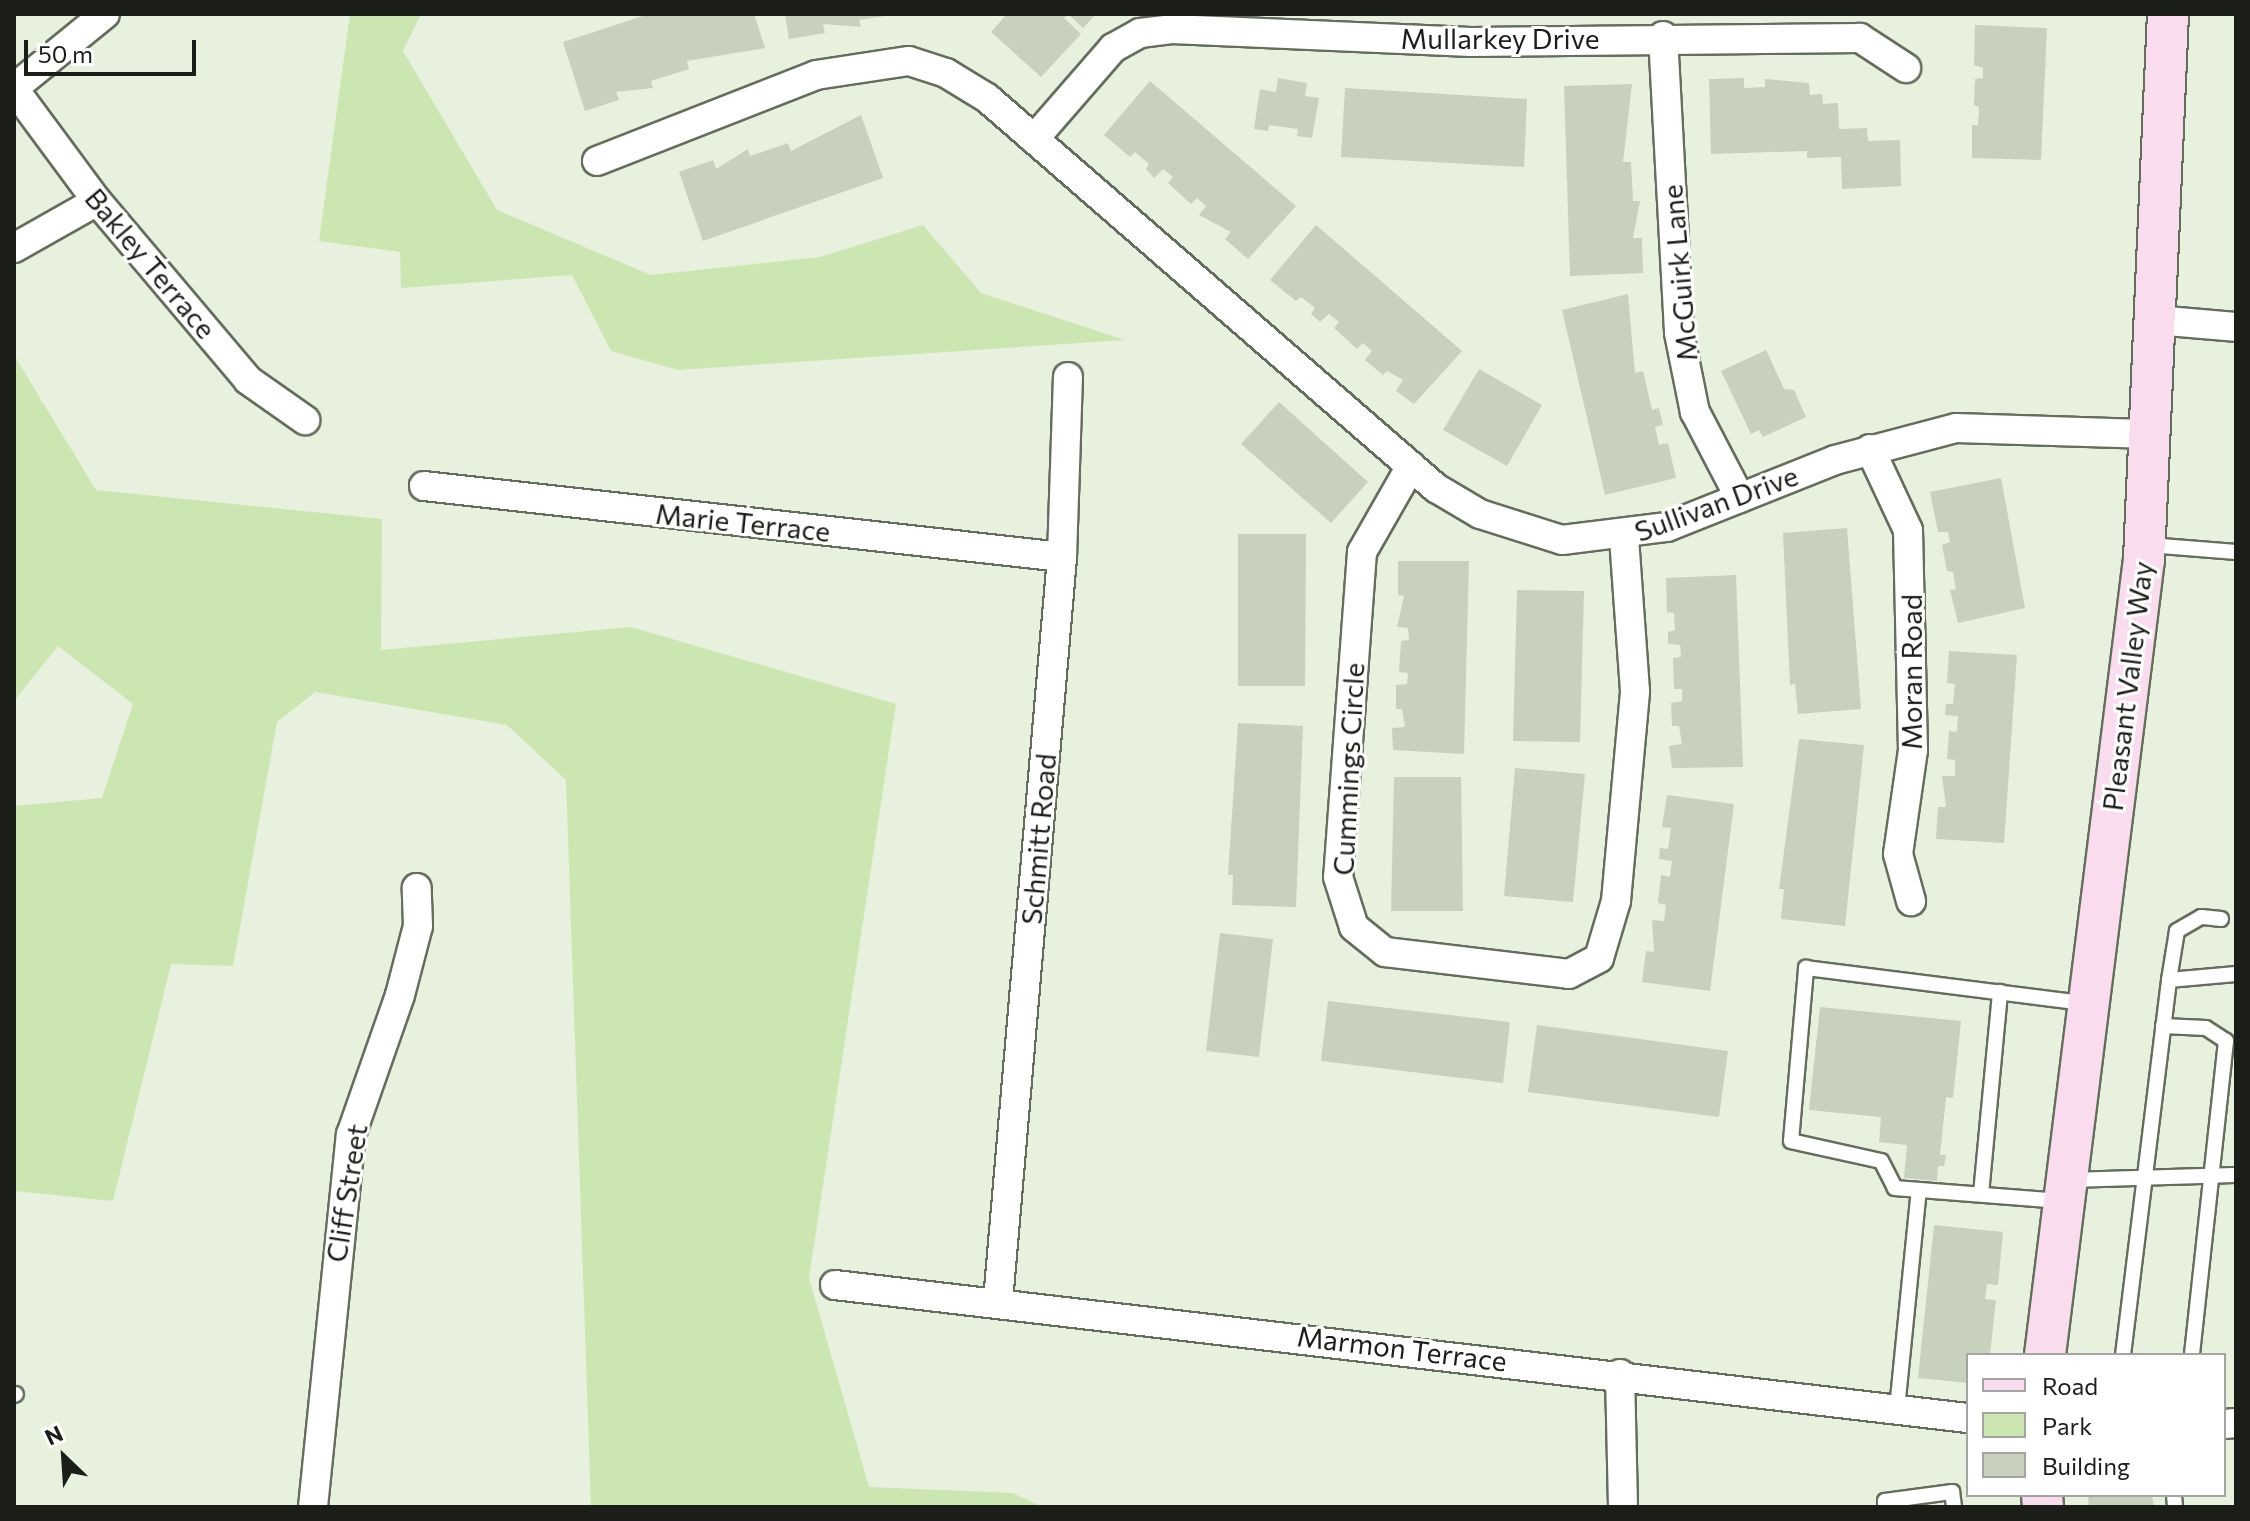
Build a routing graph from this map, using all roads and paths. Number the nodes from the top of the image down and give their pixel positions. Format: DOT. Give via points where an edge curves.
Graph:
graph roads {
  1 [pos="105,14"];
  2 [pos="2168,14"];
  3 [pos="1663,36"];
  4 [pos="1906,68"];
  5 [pos="14,88"];
  6 [pos="1034,139"];
  7 [pos="597,161"];
  8 [pos="97,201"];
  9 [pos="14,248"];
  10 [pos="2155,320"];
  11 [pos="2236,327"];
  12 [pos="1068,377"];
  13 [pos="305,420"];
  14 [pos="2151,434"];
  15 [pos="1870,449"];
  16 [pos="1411,466"];
  17 [pos="424,486"];
  18 [pos="1740,498"];
  19 [pos="1624,536"];
  20 [pos="2145,544"];
  21 [pos="2236,552"];
  22 [pos="1062,557"];
  23 [pos="417,888"];
  24 [pos="1911,901"];
  25 [pos="2221,919"];
  26 [pos="2236,974"];
  27 [pos="2169,980"];
  28 [pos="2000,992"];
  29 [pos="2087,1003"];
  30 [pos="2163,1026"];
  31 [pos="2236,1175"];
  32 [pos="2213,1176"];
  33 [pos="2143,1178"];
  34 [pos="1919,1190"];
  35 [pos="2062,1190"];
  36 [pos="1981,1194"];
  37 [pos="835,1285"];
  38 [pos="998,1301"];
  39 [pos="2045,1353"];
  40 [pos="2123,1353"];
  41 [pos="2192,1353"];
  42 [pos="1620,1374"];
  43 [pos="1897,1409"];
  44 [pos="1966,1418"];
  45 [pos="313,1507"];
  46 [pos="1623,1507"];
  47 [pos="1885,1507"];
  48 [pos="1954,1507"];
  1 -- 5 [label="street"];
  2 -- 10 [label="main road, Pleasant Valley Way"];
  3 -- 4 [label="street, Mullarkey Drive" via="1860,38"];
  3 -- 6 [label="street, Mullarkey Drive" via="1471,42 1172,29 1140,33 1113,48"];
  3 -- 18 [label="street, McGuirk Lane" via="1679,333 1695,412"];
  5 -- 8 [label="street, Bakley Terrace"];
  6 -- 7 [label="street" via="987,98 946,73 909,61 816,75"];
  6 -- 16 [label="street, Sullivan Drive"];
  8 -- 9 [label="street"];
  8 -- 13 [label="street, Bakley Terrace" via="248,380"];
  10 -- 11 [label="street"];
  10 -- 14 [label="main road, Pleasant Valley Way"];
  12 -- 22 [label="street, Schmitt Road"];
  14 -- 15 [label="street, Sullivan Drive" via="1956,428"];
  14 -- 20 [label="main road, Pleasant Valley Way"];
  15 -- 18 [label="street, Sullivan Drive"];
  15 -- 24 [label="street, Moran Road" via="1908,530 1913,750 1898,854"];
  16 -- 19 [label="street, Sullivan Drive" via="1480,514 1522,530 1562,540"];
  16 -- 19 [label="street, Cummings Circle" via="1362,552 1338,877 1354,927 1385,952 1569,974 1599,958 1616,901 1635,691"];
  17 -- 22 [label="street, Marie Terrace"];
  18 -- 19 [label="street, Sullivan Drive" via="1667,527"];
  20 -- 21 [label="lane"];
  20 -- 29 [label="main road, Pleasant Valley Way"];
  22 -- 38 [label="street, Schmitt Road"];
  23 -- 45 [label="street, Cliff Street" via="418,926 400,995 351,1135"];
  25 -- 27 [label="lane" via="2201,917 2177,931"];
  26 -- 27 [label="lane"];
  27 -- 30 [label="lane"];
  28 -- 29 [label="lane"];
  28 -- 34 [label="lane" via="1806,968 1791,1141 1881,1161 1895,1188"];
  28 -- 36 [label="lane"];
  29 -- 35 [label="main road, Pleasant Valley Way"];
  30 -- 32 [label="lane" via="2206,1028 2226,1041"];
  30 -- 33 [label="lane"];
  31 -- 32 [label="lane"];
  32 -- 33 [label="lane"];
  32 -- 41 [label="lane"];
  33 -- 35 [label="lane"];
  33 -- 40 [label="lane"];
  34 -- 36 [label="lane"];
  34 -- 43 [label="lane"];
  35 -- 36 [label="lane"];
  35 -- 39 [label="main road, Pleasant Valley Way"];
  37 -- 38 [label="street, Marmon Terrace"];
  38 -- 42 [label="street, Marmon Terrace"];
  42 -- 43 [label="street, Marmon Terrace"];
  42 -- 46 [label="street"];
  43 -- 44 [label="street, Marmon Terrace"];
  47 -- 48 [label="lane" via="1885,1501 1952,1492"];
}
